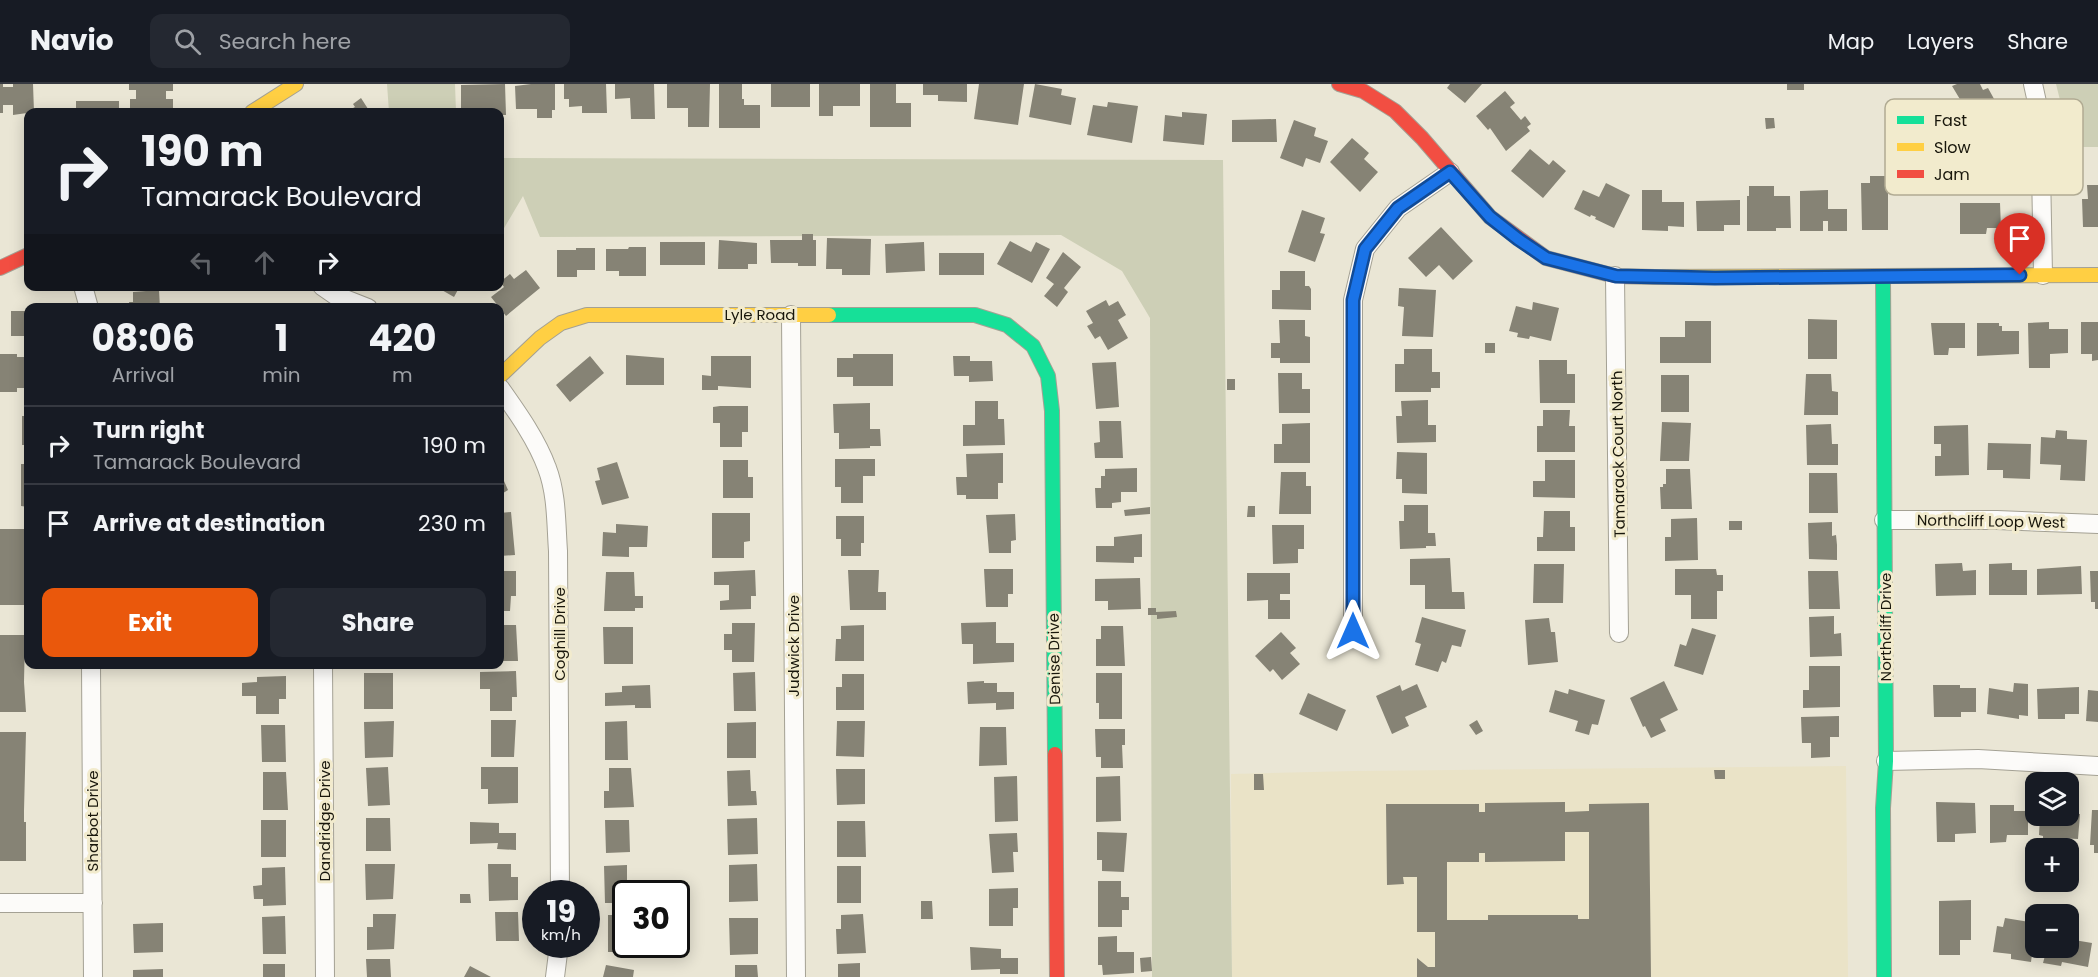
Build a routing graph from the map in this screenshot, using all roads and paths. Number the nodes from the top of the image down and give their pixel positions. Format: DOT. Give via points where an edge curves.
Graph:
graph roads {
  1 [pos="296,84"];
  2 [pos="1339,84"];
  3 [pos="2033,84"];
  4 [pos="2036,99"];
  5 [pos="258,108"];
  6 [pos="1450,172"];
  7 [pos="2041,195"];
  8 [pos="24,257"];
  9 [pos="0,268"];
  10 [pos="2043,275"];
  11 [pos="2098,275"];
  12 [pos="1616,276"];
  13 [pos="1883,277"];
  14 [pos="329,296"];
  15 [pos="352,303"];
  16 [pos="791,315"];
  17 [pos="1033,346"];
  18 [pos="504,371"];
  19 [pos="504,394"];
  20 [pos="1884,520"];
  21 [pos="2098,524"];
  22 [pos="1353,631"];
  23 [pos="1620,633"];
  24 [pos="91,669"];
  25 [pos="323,669"];
  26 [pos="1886,761"];
  27 [pos="2098,766"];
  28 [pos="560,880"];
  29 [pos="0,903"];
  30 [pos="93,903"];
  31 [pos="557,958"];
  32 [pos="93,977"];
  33 [pos="325,977"];
  34 [pos="555,977"];
  35 [pos="796,977"];
  36 [pos="1057,977"];
  37 [pos="1884,977"];
  1 -- 5 [label="street"];
  2 -- 6 [label="street" via="1363,91 1395,111"];
  3 -- 4 [label="street"];
  6 -- 12 [label="street" via="1490,217 1546,258"];
  6 -- 22 [label="street" via="1398,208 1365,249 1353,300"];
  7 -- 10 [label="street"];
  8 -- 9 [label="street"];
  10 -- 11 [label="street"];
  10 -- 13 [label="street"];
  12 -- 13 [label="street"];
  12 -- 23 [label="street, Tamarack Court North"];
  13 -- 20 [label="street, Northcliff Drive"];
  14 -- 15 [label="street"];
  16 -- 17 [label="street, Lyle Road" via="975,315 1007,325"];
  16 -- 18 [label="street, Lyle Road" via="587,315 561,323"];
  16 -- 35 [label="street, Judwick Drive"];
  17 -- 36 [label="street, Denise Drive" via="1048,376 1052,411"];
  19 -- 28 [label="street, Coghill Drive" via="547,468 555,502"];
  20 -- 21 [label="street, Northcliff Loop West"];
  20 -- 26 [label="street, Northcliff Drive"];
  24 -- 30 [label="street, Sharbot Drive"];
  25 -- 33 [label="street, Dandridge Drive"];
  26 -- 27 [label="street" via="1978,759"];
  26 -- 37 [label="street, Northcliff Drive"];
  29 -- 30 [label="street"];
  30 -- 32 [label="street, Sharbot Drive"];
  31 -- 34 [label="street"];
}
